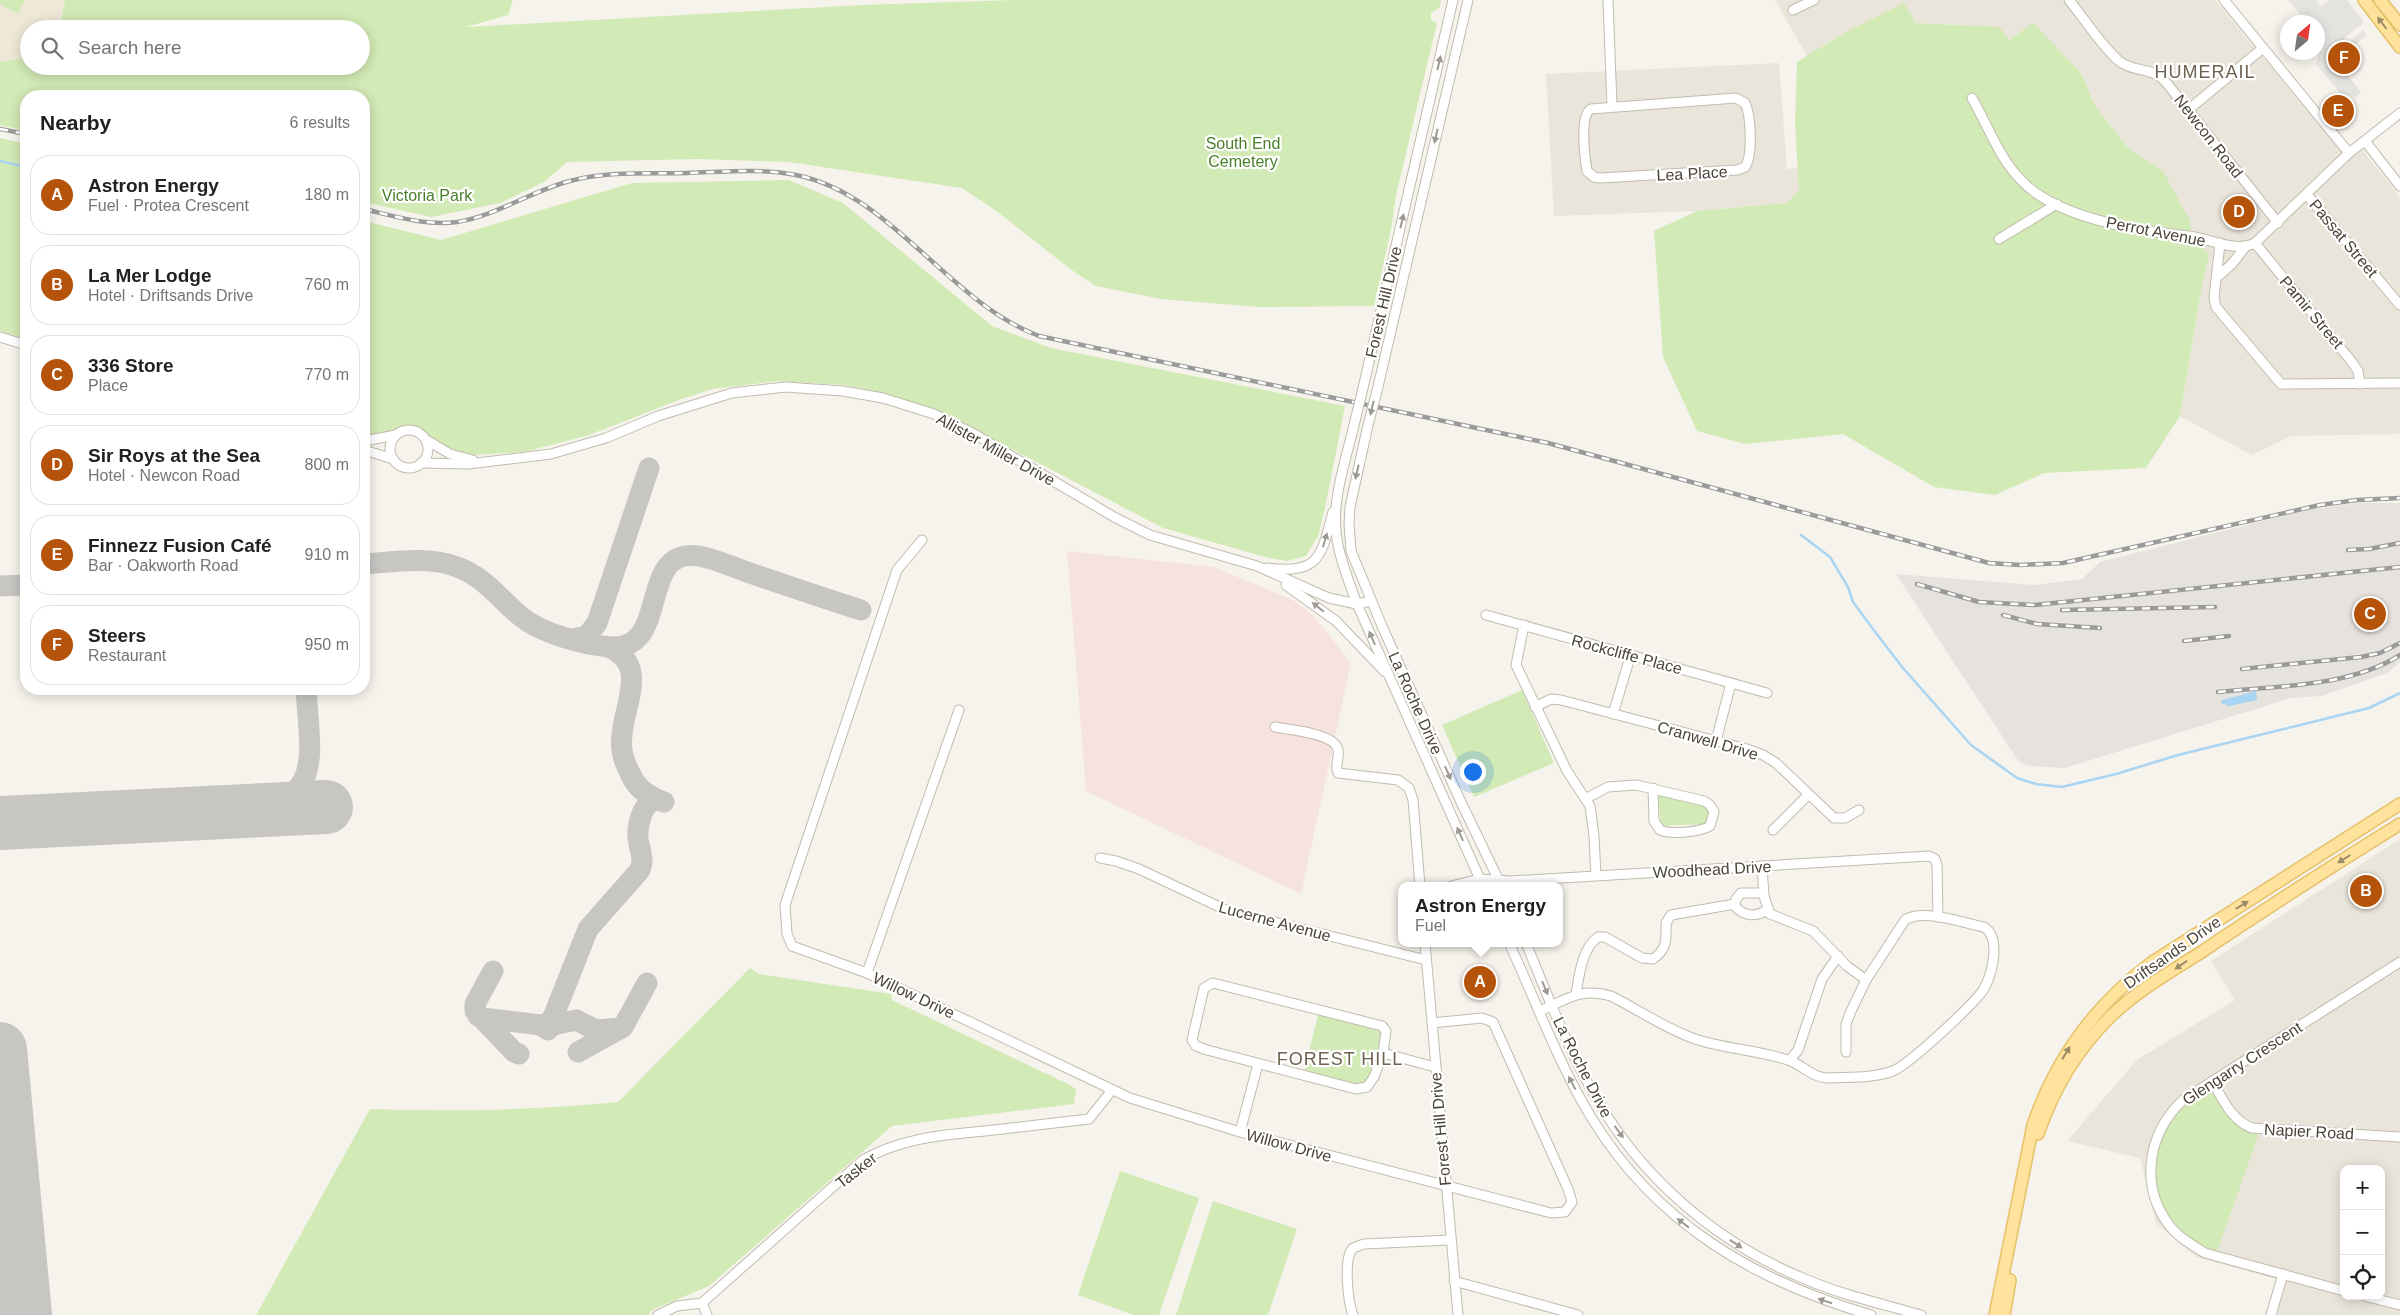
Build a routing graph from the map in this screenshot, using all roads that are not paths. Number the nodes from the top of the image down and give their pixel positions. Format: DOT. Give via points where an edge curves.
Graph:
graph roads {
  1 [pos="1453,0"];
  2 [pos="1468,0"];
  3 [pos="1608,0"];
  4 [pos="1814,0"];
  5 [pos="2069,0"];
  6 [pos="2224,0"];
  7 [pos="2364,0"];
  8 [pos="2380,0"];
  9 [pos="1793,10"];
  10 [pos="2400,26"];
  11 [pos="2400,47"];
  12 [pos="2263,48"];
  13 [pos="1972,98"];
  14 [pos="1612,106"];
  15 [pos="2188,110"];
  16 [pos="2400,112"];
  17 [pos="2365,141"];
  18 [pos="2349,153"];
  19 [pos="2400,186"];
  20 [pos="2307,194"];
  21 [pos="2057,204"];
  22 [pos="2278,223"];
  23 [pos="1999,239"];
  24 [pos="2220,243"];
  25 [pos="2251,245"];
  26 [pos="2217,277"];
  27 [pos="2400,305"];
  28 [pos="0,337"];
  29 [pos="20,343"];
  30 [pos="2400,383"];
  31 [pos="2360,384"];
  32 [pos="396,435"];
  33 [pos="425,439"];
  34 [pos="370,440"];
  35 [pos="370,452"];
  36 [pos="392,459"];
  37 [pos="491,462"];
  38 [pos="421,463"];
  39 [pos="1336,502"];
  40 [pos="922,540"];
  41 [pos="1259,567"];
  42 [pos="1371,601"];
  43 [pos="1357,604"];
  44 [pos="1486,615"];
  45 [pos="1524,626"];
  46 [pos="1631,654"];
  47 [pos="1390,677"];
  48 [pos="1731,683"];
  49 [pos="1767,692"];
  50 [pos="1535,707"];
  51 [pos="959,710"];
  52 [pos="1613,714"];
  53 [pos="1275,727"];
  54 [pos="1716,741"];
  55 [pos="1653,788"];
  56 [pos="1808,795"];
  57 [pos="1586,798"];
  58 [pos="2400,804"];
  59 [pos="1859,810"];
  60 [pos="2400,824"];
  61 [pos="2364,827"];
  62 [pos="1773,830"];
  63 [pos="2374,840"];
  64 [pos="1100,858"];
  65 [pos="1762,866"];
  66 [pos="1596,876"];
  67 [pos="1420,882"];
  68 [pos="1481,882"];
  69 [pos="1500,882"];
  70 [pos="1514,882"];
  71 [pos="1763,892"];
  72 [pos="1735,904"];
  73 [pos="1767,910"];
  74 [pos="1938,917"];
  75 [pos="1424,947"];
  76 [pos="1511,947"];
  77 [pos="1528,947"];
  78 [pos="1838,956"];
  79 [pos="1426,960"];
  80 [pos="2400,962"];
  81 [pos="866,973"];
  82 [pos="1866,980"];
  83 [pos="1576,994"];
  84 [pos="1552,1006"];
  85 [pos="1540,1011"];
  86 [pos="1432,1023"];
  87 [pos="1846,1052"];
  88 [pos="1382,1053"];
  89 [pos="1790,1060"];
  90 [pos="1258,1064"];
  91 [pos="1435,1067"];
  92 [pos="2212,1081"];
  93 [pos="1112,1090"];
  94 [pos="1240,1132"];
  95 [pos="2400,1137"];
  96 [pos="1444,1186"];
  97 [pos="1450,1240"];
  98 [pos="2283,1274"];
  99 [pos="1454,1281"];
  100 [pos="2340,1290"];
  101 [pos="2380,1300"];
  102 [pos="702,1303"];
  103 [pos="2400,1305"];
  104 [pos="1548,1311"];
  105 [pos="658,1315"];
  106 [pos="707,1315"];
  107 [pos="1353,1315"];
  108 [pos="1453,1315"];
  109 [pos="1458,1315"];
  110 [pos="1578,1315"];
  111 [pos="1871,1315"];
  112 [pos="1921,1315"];
  113 [pos="1995,1315"];
  114 [pos="2004,1315"];
  115 [pos="2271,1315"];
  39 -- 1 [label="street, Forest Hill Drive, one-way, bridge"];
  2 -- 42 [label="street, Forest Hill Drive, one-way, bridge" via="1352,494 1351,551"];
  3 -- 14 [label="street"];
  4 -- 9 [label="street"];
  5 -- 15 [label="street, Newcon Road" via="2118,60 2158,74"];
  6 -- 12 [label="street"];
  11 -- 7 [label="main road, one-way"];
  8 -- 10 [label="main road"];
  12 -- 15 [label="street"];
  12 -- 18 [label="street"];
  13 -- 21 [label="street, Perrot Avenue" via="2020,180"];
  14 -- 14 [label="street, Lea Place" via="1740,100 1748,112 1749,161 1746,167 1737,170 1594,178 1587,167 1584,120 1587,111"];
  15 -- 22 [label="street, Newcon Road"];
  16 -- 17 [label="street"];
  17 -- 18 [label="street"];
  17 -- 19 [label="street"];
  18 -- 20 [label="street"];
  20 -- 22 [label="street"];
  20 -- 27 [label="street, Passat Street"];
  21 -- 23 [label="street"];
  21 -- 24 [label="street, Perrot Avenue" via="2131,229"];
  22 -- 25 [label="street"];
  24 -- 25 [label="street, Perrot Avenue"];
  24 -- 26 [label="street"];
  25 -- 26 [label="street"];
  25 -- 31 [label="street, Pamir Street" via="2352,362 2358,371"];
  26 -- 31 [label="street" via="2216,307 2281,384"];
  28 -- 29 [label="street"];
  30 -- 31 [label="street"];
  32 -- 33 [label="street" via="412,430"];
  32 -- 34 [label="street"];
  32 -- 36 [label="street" via="390,449"];
  33 -- 37 [label="street, Allister Miller Drive" via="450,454"];
  33 -- 38 [label="street" via="428,452"];
  35 -- 36 [label="street"];
  36 -- 38 [label="street" via="406,468"];
  37 -- 38 [label="street, Allister Miller Drive"];
  37 -- 41 [label="street, Allister Miller Drive" via="536,457 582,446 682,408 732,393 785,387 843,391 883,398 934,414 1150,535"];
  41 -- 39 [label="street, one-way" via="1295,570 1313,562 1324,545"];
  39 -- 43 [label="street, Forest Hill Drive" via="1338,545"];
  40 -- 81 [label="street, Willow Drive" via="897,570 785,905 787,934 792,946"];
  41 -- 43 [label="street, Allister Miller Drive" via="1329,598"];
  47 -- 41 [label="street, one-way" via="1311,600"];
  42 -- 43 [label="street, Allister Miller Drive"];
  42 -- 69 [label="street, La Roche Drive, one-way"];
  47 -- 43 [label="street, La Roche Drive, one-way"];
  44 -- 45 [label="street, Rockcliffe Place"];
  45 -- 46 [label="street, Rockcliffe Place"];
  45 -- 50 [label="street" via="1516,665"];
  46 -- 48 [label="street, Rockcliffe Place"];
  46 -- 52 [label="street"];
  68 -- 47 [label="street, La Roche Drive, one-way"];
  48 -- 49 [label="street, Rockcliffe Place"];
  48 -- 54 [label="street"];
  50 -- 52 [label="street, Cranwell Drive" via="1556,699"];
  50 -- 57 [label="street" via="1566,771"];
  51 -- 81 [label="street"];
  52 -- 54 [label="street, Cranwell Drive"];
  53 -- 67 [label="street" via="1326,738 1337,747 1338,773 1398,780 1409,788 1413,800"];
  54 -- 56 [label="street, Cranwell Drive" via="1770,759"];
  55 -- 55 [label="street" via="1654,821 1660,830 1704,829 1710,826 1714,812 1708,802"];
  55 -- 57 [label="street" via="1636,785 1608,787"];
  56 -- 59 [label="street, Cranwell Drive" via="1834,818 1845,818"];
  56 -- 62 [label="street"];
  57 -- 66 [label="street" via="1592,814"];
  58 -- 61 [label="main road, Driftsands Drive"];
  60 -- 63 [label="main road, Driftsands Drive"];
  61 -- 63 [label="main road"];
  113 -- 61 [label="main road, Driftsands Drive, one-way" via="2033,1125 2060,1063 2081,1031 2106,1001 2151,963"];
  63 -- 114 [label="main road, Driftsands Drive, one-way" via="2134,997 2111,1016 2083,1048 2050,1102 2032,1150"];
  64 -- 79 [label="street, Lucerne Avenue" via="1139,869 1226,910"];
  65 -- 66 [label="street, Woodhead Drive"];
  65 -- 71 [label="street"];
  65 -- 74 [label="street, Woodhead Drive" via="1932,857 1937,862"];
  66 -- 70 [label="street, Woodhead Drive"];
  71 -- 72 [label="street" via="1741,893"];
  71 -- 73 [label="street"];
  72 -- 73 [label="street" via="1750,915"];
  72 -- 83 [label="street" via="1671,915 1666,923 1666,941 1653,959 1642,958 1605,937 1598,937 1585,956"];
  73 -- 78 [label="street" via="1774,916 1813,930"];
  74 -- 82 [label="street" via="1914,915 1905,920"];
  74 -- 89 [label="street" via="1984,927 1992,935 1994,949 1988,976 1976,998 1909,1061 1891,1071 1822,1077"];
  75 -- 79 [label="street, Forest Hill Drive"];
  76 -- 85 [label="street, La Roche Drive"];
  77 -- 84 [label="street, La Roche Drive, one-way"];
  78 -- 82 [label="street"];
  78 -- 89 [label="street" via="1822,978 1798,1050"];
  79 -- 86 [label="street, Forest Hill Drive"];
  80 -- 92 [label="street, Glengarry Crescent"];
  81 -- 93 [label="street, Willow Drive"];
  82 -- 87 [label="street" via="1846,1024"];
  83 -- 84 [label="street"];
  83 -- 89 [label="street" via="1591,991 1611,996 1696,1039"];
  84 -- 85 [label="street"];
  84 -- 112 [label="street, La Roche Drive, one-way" via="1578,1064 1613,1125 1654,1177 1683,1205 1738,1246 1806,1280"];
  111 -- 85 [label="street, La Roche Drive, one-way" via="1815,1298 1752,1269 1670,1213 1647,1191 1592,1118"];
  86 -- 91 [label="street, Forest Hill Drive"];
  86 -- 96 [label="street, Willow Drive" via="1491,1020 1572,1202 1569,1210 1551,1213"];
  88 -- 90 [label="street" via="1370,1082 1361,1089"];
  88 -- 90 [label="street" via="1386,1031 1382,1026 1210,984 1204,988 1193,1043"];
  88 -- 91 [label="street"];
  90 -- 94 [label="street"];
  91 -- 96 [label="street, Forest Hill Drive"];
  92 -- 95 [label="street, Napier Road" via="2233,1115 2252,1128"];
  92 -- 98 [label="street, Glengarry Crescent" via="2172,1110 2157,1136 2150,1164 2152,1187 2159,1208 2169,1225 2205,1253"];
  93 -- 94 [label="street, Willow Drive" via="1175,1114"];
  93 -- 102 [label="street, Tasker" via="1089,1119 930,1137 876,1152"];
  94 -- 96 [label="street, Willow Drive"];
  96 -- 97 [label="street, Forest Hill Drive"];
  97 -- 99 [label="street, Forest Hill Drive"];
  97 -- 107 [label="street" via="1364,1244 1353,1248 1348,1257"];
  98 -- 100 [label="street, Glengarry Crescent"];
  98 -- 115 [label="street"];
  99 -- 104 [label="street"];
  99 -- 109 [label="street, Forest Hill Drive"];
  101 -- 103 [label="street"];
  102 -- 105 [label="street" via="677,1306"];
  102 -- 106 [label="street"];
  104 -- 110 [label="street"];
  108 -- 109 [label="street"];
}
